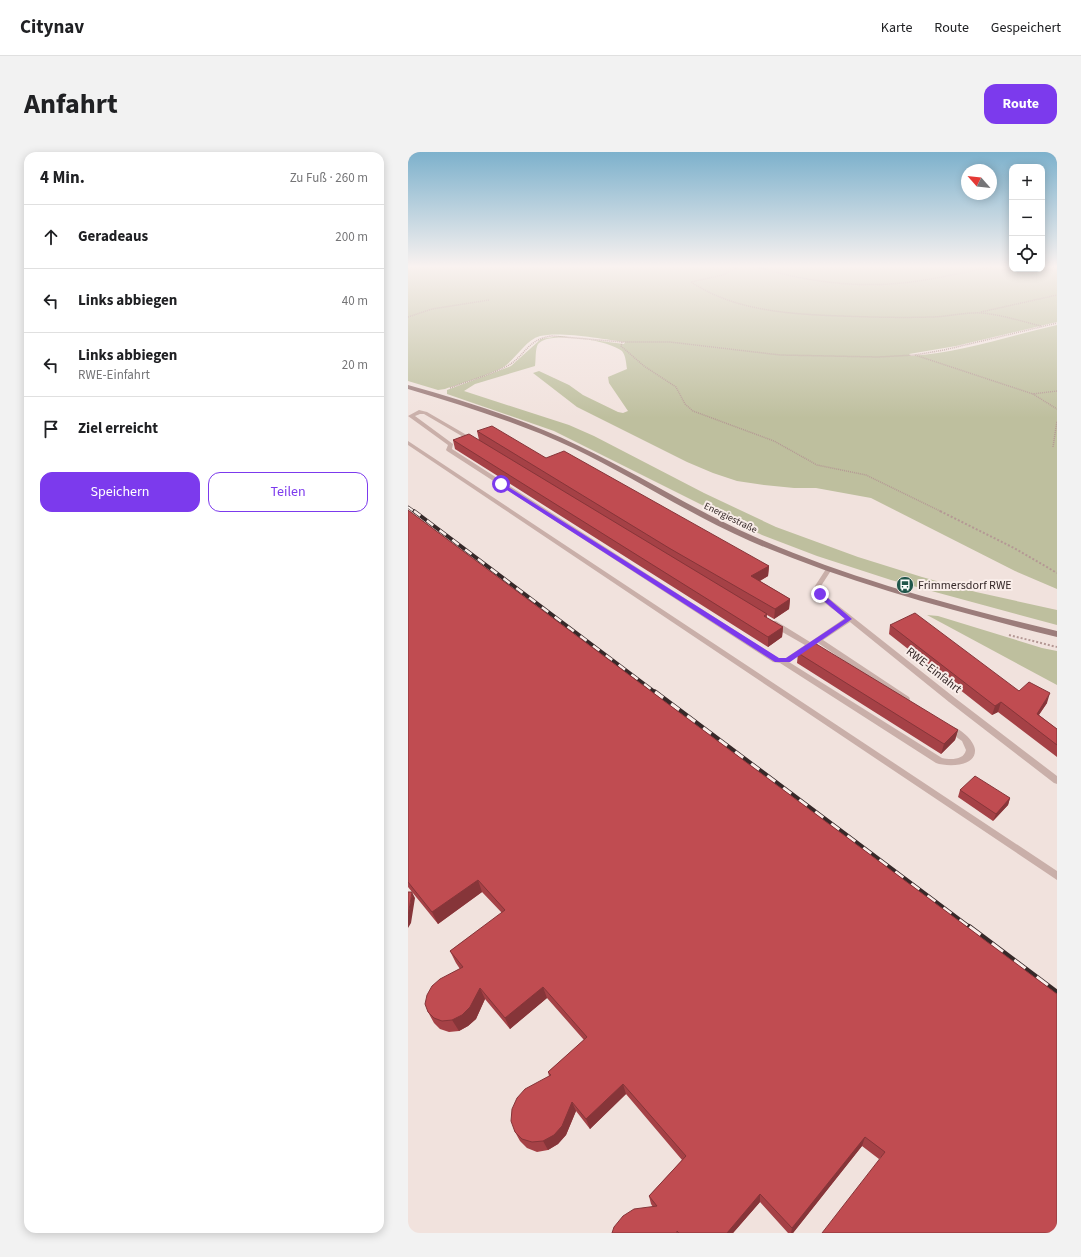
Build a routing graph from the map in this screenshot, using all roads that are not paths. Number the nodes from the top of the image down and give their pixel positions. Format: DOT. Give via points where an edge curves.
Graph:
graph roads {
  1 [pos="408,387"];
  2 [pos="408,443"];
  3 [pos="477,443"];
  4 [pos="829,568"];
  5 [pos="849,619"];
  6 [pos="770,621"];
  7 [pos="1057,634"];
  8 [pos="818,640"];
  9 [pos="810,645"];
  10 [pos="782,661"];
  11 [pos="916,706"];
  12 [pos="942,723"];
  13 [pos="1057,781"];
  14 [pos="1057,876"];
  1 -- 4 [label="main road, Energiestraße" via="501,416 546,434 725,526"];
  2 -- 14 [label="lane"];
  3 -- 10 [label="lane" via="425,413 420,412 411,416 451,445 449,450 767,655"];
  4 -- 5 [label="lane, RWE-Einfahrt" via="819,584 819,591 822,597"];
  4 -- 7 [label="main road, Energiestraße" via="921,598"];
  5 -- 8 [label="lane"];
  5 -- 13 [label="lane, RWE-Einfahrt"];
  6 -- 9 [label="lane"];
  8 -- 9 [label="lane"];
  8 -- 11 [label="lane"];
  9 -- 10 [label="lane" via="788,660"];
  10 -- 12 [label="lane" via="939,761 948,764 960,762 970,752 970,746"];
}
